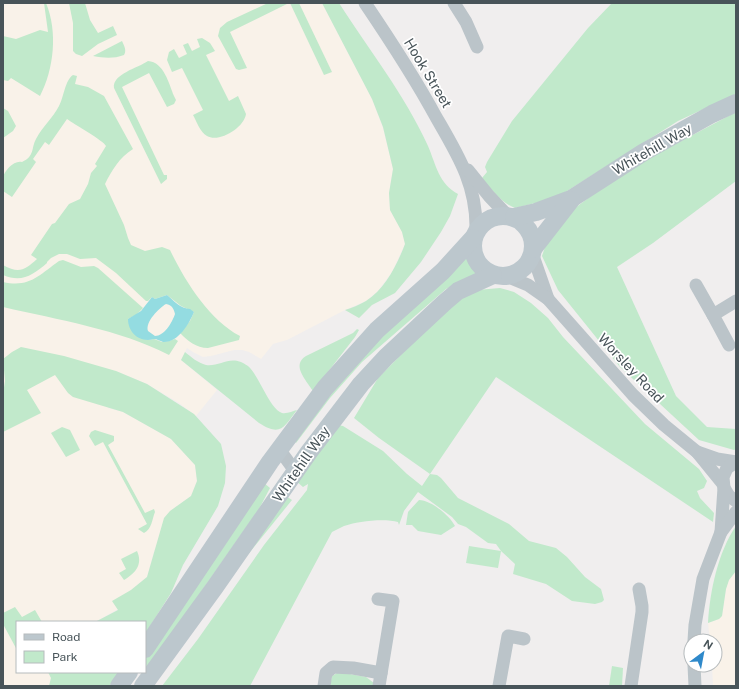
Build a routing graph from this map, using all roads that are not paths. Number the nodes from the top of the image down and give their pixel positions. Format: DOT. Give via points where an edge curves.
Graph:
graph roads {
  1 [pos="365,3"];
  2 [pos="454,3"];
  3 [pos="477,47"];
  4 [pos="736,103"];
  5 [pos="461,161"];
  6 [pos="571,199"];
  7 [pos="511,216"];
  8 [pos="474,234"];
  9 [pos="532,251"];
  10 [pos="499,275"];
  11 [pos="696,284"];
  12 [pos="548,299"];
  13 [pos="736,301"];
  14 [pos="713,315"];
  15 [pos="729,345"];
  16 [pos="697,452"];
  17 [pos="275,456"];
  18 [pos="736,462"];
  19 [pos="295,471"];
  20 [pos="723,486"];
  21 [pos="736,501"];
  22 [pos="736,512"];
  23 [pos="721,532"];
  24 [pos="639,590"];
  25 [pos="378,599"];
  26 [pos="694,633"];
  27 [pos="524,639"];
  28 [pos="146,648"];
  29 [pos="128,673"];
  30 [pos="381,673"];
  31 [pos="694,673"];
  32 [pos="119,686"];
  33 [pos="144,686"];
  34 [pos="324,686"];
  35 [pos="379,686"];
  36 [pos="498,686"];
  37 [pos="631,686"];
  38 [pos="695,686"];
  1 -- 5 [label="street, Hook Street" via="414,77"];
  2 -- 3 [label="street" via="471,20"];
  4 -- 6 [label="main road, Whitehill Way" via="644,152"];
  5 -- 7 [label="street, Hook Street" via="489,196"];
  5 -- 8 [label="street, Hook Street" via="476,207"];
  6 -- 7 [label="main road, Whitehill Way" via="536,212"];
  6 -- 9 [label="main road, Whitehill Way"];
  7 -- 8 [label="main road" via="500,215 490,218 482,223"];
  7 -- 9 [label="main road" via="527,227 532,238"];
  8 -- 10 [label="main road" via="473,254 480,267"];
  8 -- 17 [label="main road, Whitehill Way" via="443,271 392,315 354,354 325,388"];
  9 -- 10 [label="main road" via="523,269"];
  9 -- 12 [label="street, Worsley Road"];
  10 -- 12 [label="street, Worsley Road" via="528,286"];
  10 -- 19 [label="main road, Whitehill Way" via="458,291 386,357 340,411"];
  11 -- 14 [label="street"];
  12 -- 16 [label="street, Worsley Road" via="633,395"];
  13 -- 14 [label="street"];
  14 -- 15 [label="street"];
  16 -- 18 [label="street, Worsley Road"];
  16 -- 20 [label="street, Worsley Road"];
  17 -- 19 [label="street"];
  17 -- 28 [label="main road, Whitehill Way"];
  18 -- 20 [label="street, Worsley Road" via="726,471"];
  19 -- 33 [label="main road, Whitehill Way"];
  20 -- 21 [label="street, Worsley Road" via="729,496"];
  20 -- 23 [label="street, Worsley Road"];
  22 -- 23 [label="street, Worsley Road"];
  23 -- 26 [label="street, Worsley Road" via="701,587"];
  24 -- 37 [label="street" via="642,612"];
  25 -- 30 [label="street" via="393,601"];
  27 -- 36 [label="street" via="508,636"];
  29 -- 32 [label="main road"];
  30 -- 34 [label="street" via="333,667 326,673"];
  30 -- 35 [label="street"];
  31 -- 38 [label="street"];
}
